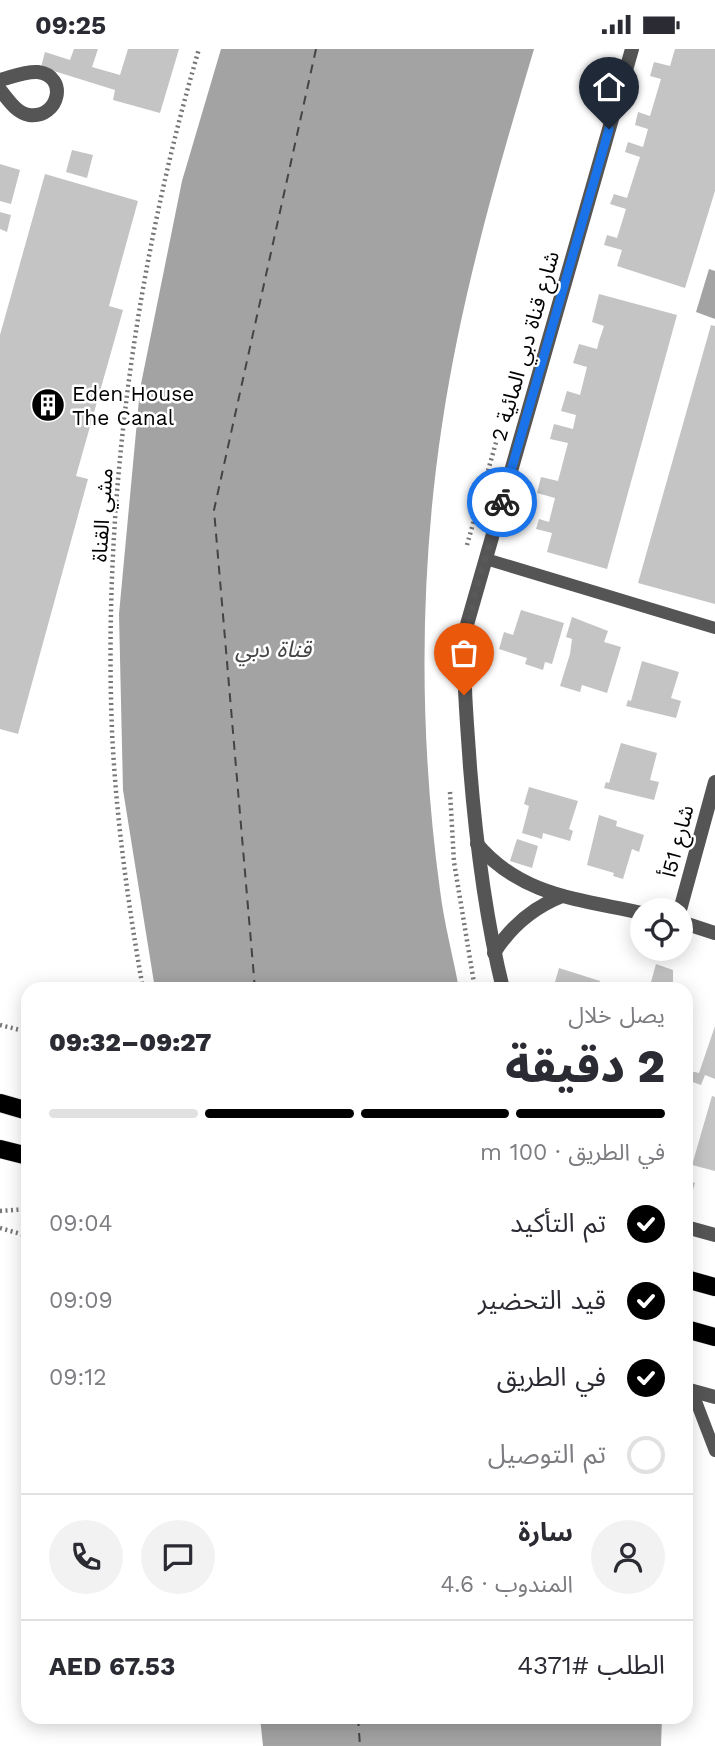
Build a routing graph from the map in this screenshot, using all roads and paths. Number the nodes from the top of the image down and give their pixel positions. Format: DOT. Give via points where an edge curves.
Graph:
graph roads {
  1 [pos="199,49"];
  2 [pos="632,49"];
  3 [pos="0,80"];
  4 [pos="0,90"];
  5 [pos="486,559"];
  6 [pos="715,628"];
  7 [pos="715,782"];
  8 [pos="476,843"];
  9 [pos="563,895"];
  10 [pos="683,898"];
  11 [pos="630,910"];
  12 [pos="693,926"];
  13 [pos="715,933"];
  14 [pos="494,953"];
  15 [pos="143,982"];
  16 [pos="501,982"];
  17 [pos="0,1024"];
  18 [pos="21,1031"];
  19 [pos="0,1103"];
  20 [pos="21,1109"];
  21 [pos="0,1149"];
  22 [pos="21,1154"];
  23 [pos="21,1210"];
  24 [pos="0,1211"];
  25 [pos="0,1228"];
  26 [pos="693,1231"];
  27 [pos="21,1234"];
  28 [pos="715,1235"];
  29 [pos="693,1281"];
  30 [pos="715,1287"];
  31 [pos="693,1331"];
  32 [pos="715,1337"];
  33 [pos="693,1391"];
  34 [pos="715,1397"];
  35 [pos="693,1399"];
  36 [pos="715,1451"];
  1 -- 15 [label="path, مشي القناة" via="161,200 137,336 122,451 112,587 112,732 128,904"];
  2 -- 5 [label="street, شارع قناة دبي المائية 2"];
  3 -- 4 [label="street" via="42,73 52,79 57,99 41,114 27,115"];
  5 -- 6 [label="lane"];
  5 -- 8 [label="street, شارع قناة دبي المائية 2" via="466,628 463,670"];
  7 -- 10 [label="street, شارع 51أ"];
  8 -- 9 [label="street" via="524,884"];
  8 -- 14 [label="street, شارع قناة دبي المائية 2"];
  9 -- 11 [label="street"];
  9 -- 14 [label="street" via="523,918"];
  12 -- 13 [label="street"];
  14 -- 16 [label="street, شارع قناة دبي المائية 2"];
  17 -- 18 [label="path"];
  19 -- 20 [label="main road"];
  21 -- 22 [label="main road"];
  23 -- 24 [label="path"];
  25 -- 27 [label="path"];
  26 -- 28 [label="street"];
  29 -- 30 [label="main road"];
  31 -- 32 [label="main road"];
  33 -- 34 [label="street"];
  35 -- 36 [label="lane"];
}
